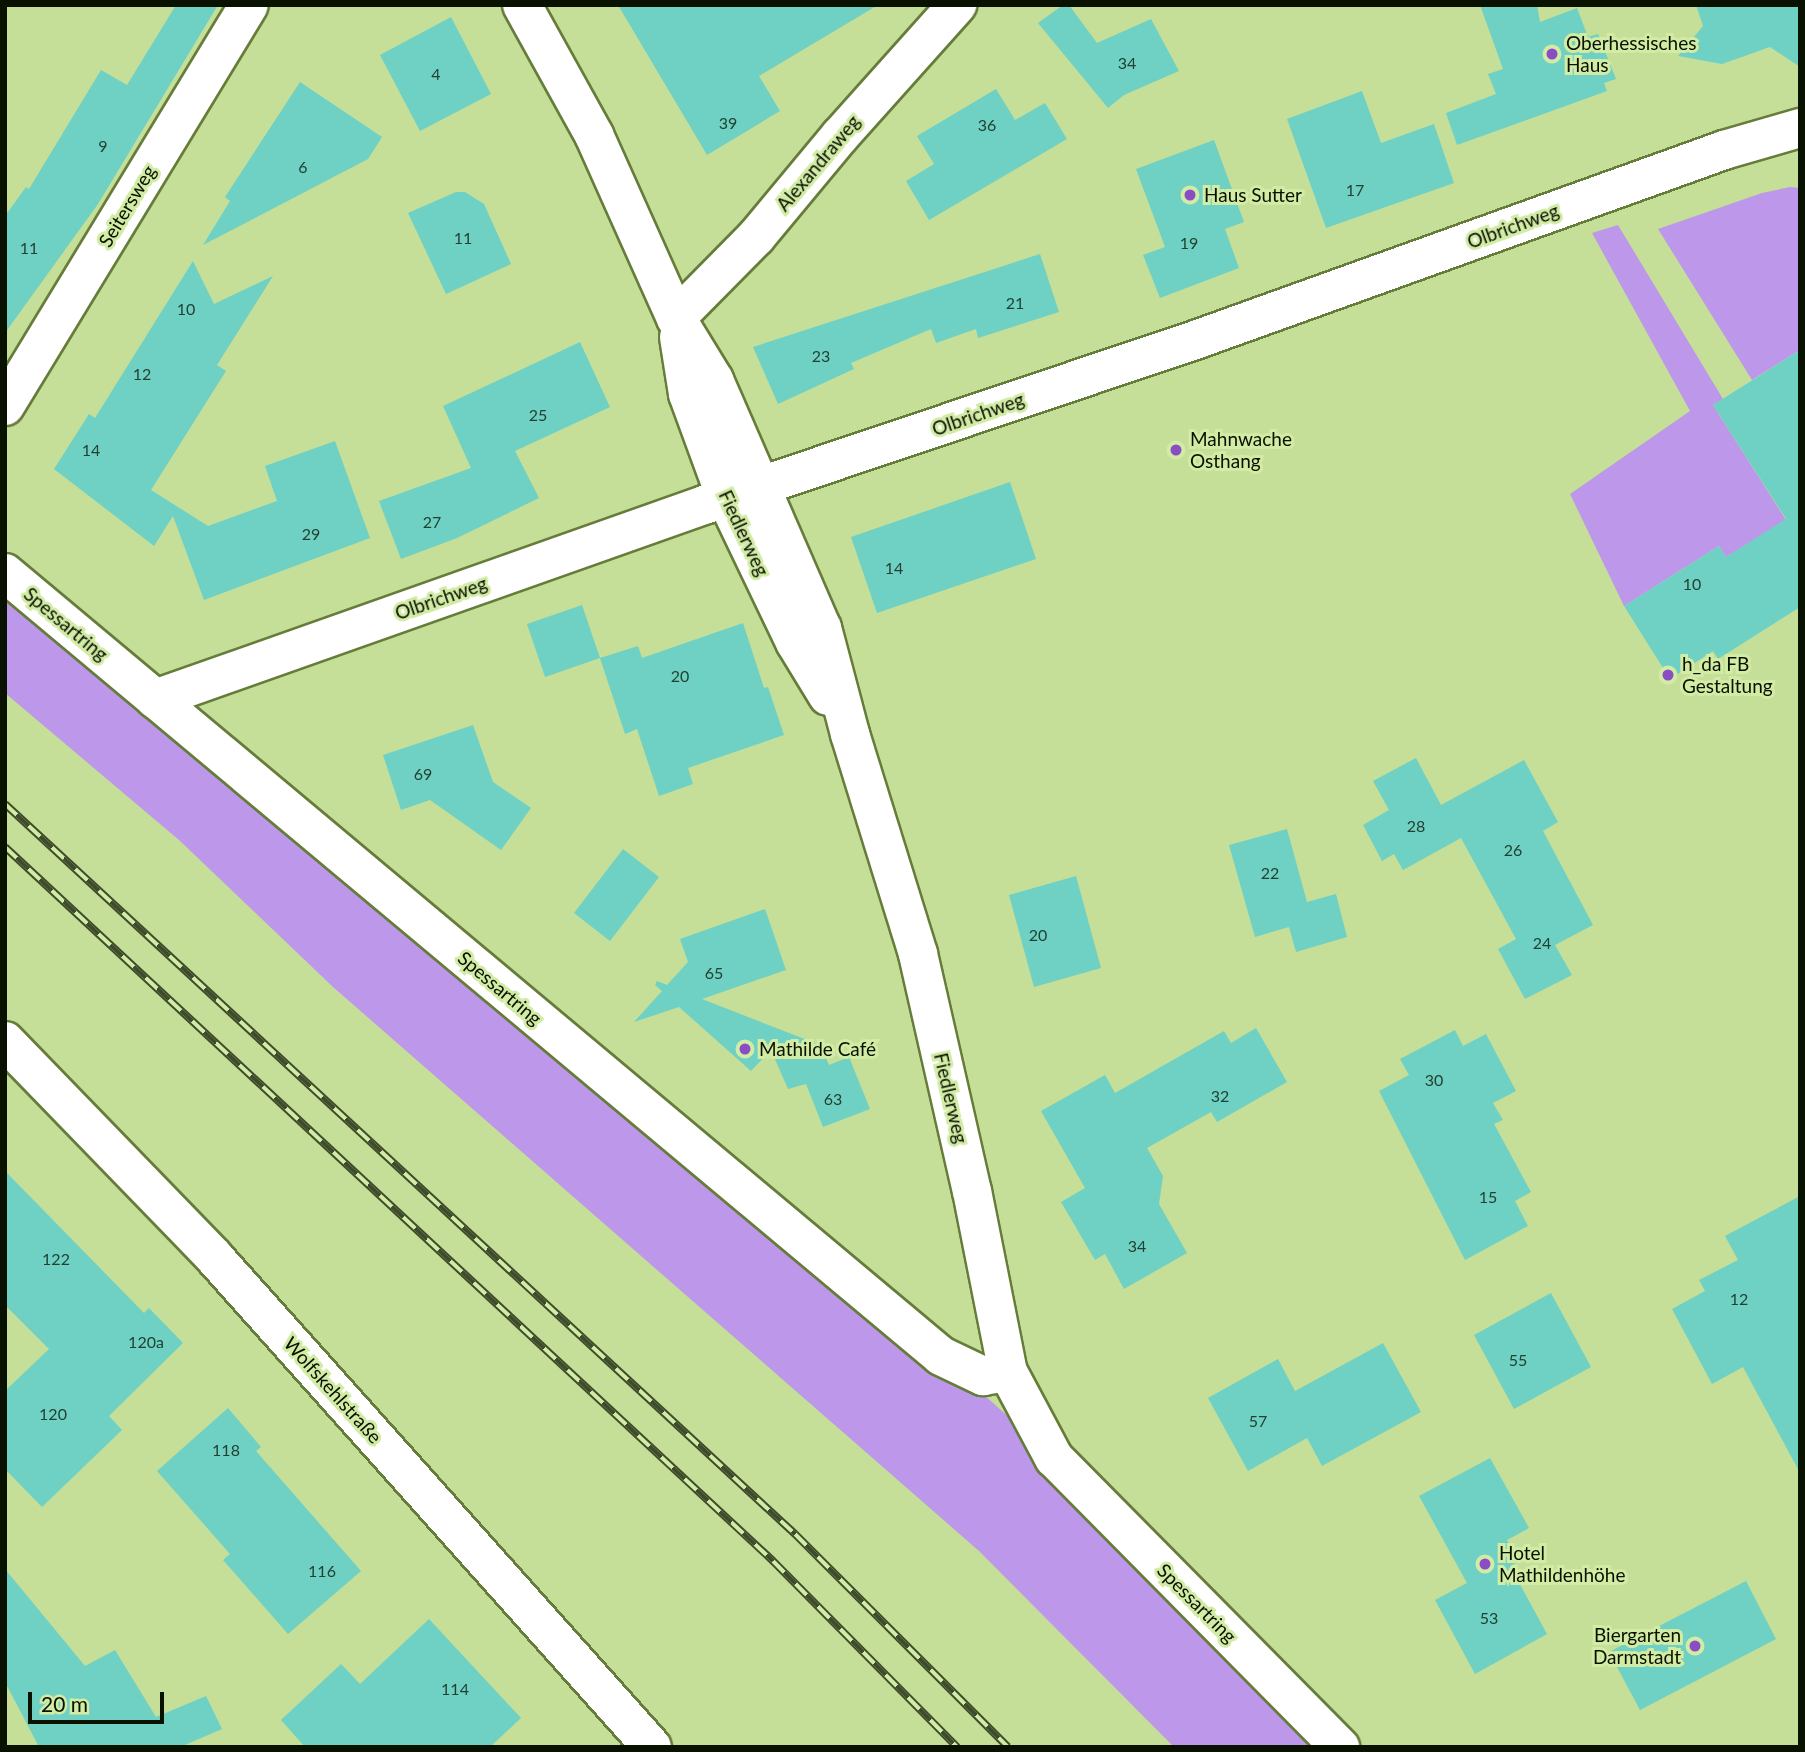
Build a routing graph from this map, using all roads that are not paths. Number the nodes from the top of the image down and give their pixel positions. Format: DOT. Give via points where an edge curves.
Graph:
graph roads {
  1 [pos="248,5"];
  2 [pos="522,5"];
  3 [pos="957,5"];
  4 [pos="1800,128"];
  5 [pos="676,317"];
  6 [pos="5,406"];
  7 [pos="742,493"];
  8 [pos="5,573"];
  9 [pos="155,699"];
  10 [pos="5,1041"];
  11 [pos="1008,1372"];
  12 [pos="1054,1458"];
  13 [pos="652,1747"];
  14 [pos="1340,1747"];
  1 -- 6 [label="street, Seitersweg"];
  2 -- 5 [label="street, Fiedlerweg" via="594,135"];
  3 -- 5 [label="street, Alexandraweg" via="756,237"];
  4 -- 7 [label="street, Olbrichweg" via="1724,150 1211,335"];
  5 -- 7 [label="street, Fiedlerweg" via="714,380"];
  7 -- 9 [label="street, Olbrichweg"];
  7 -- 11 [label="street, Fiedlerweg" via="822,628 918,954"];
  8 -- 9 [label="street, Spessartring"];
  9 -- 11 [label="street, Spessartring" via="942,1356 982,1376"];
  10 -- 13 [label="street, Wolfskehlstraße" via="214,1257"];
  11 -- 12 [label="street, Fiedlerweg"];
  12 -- 14 [label="street, Spessartring"];
}
